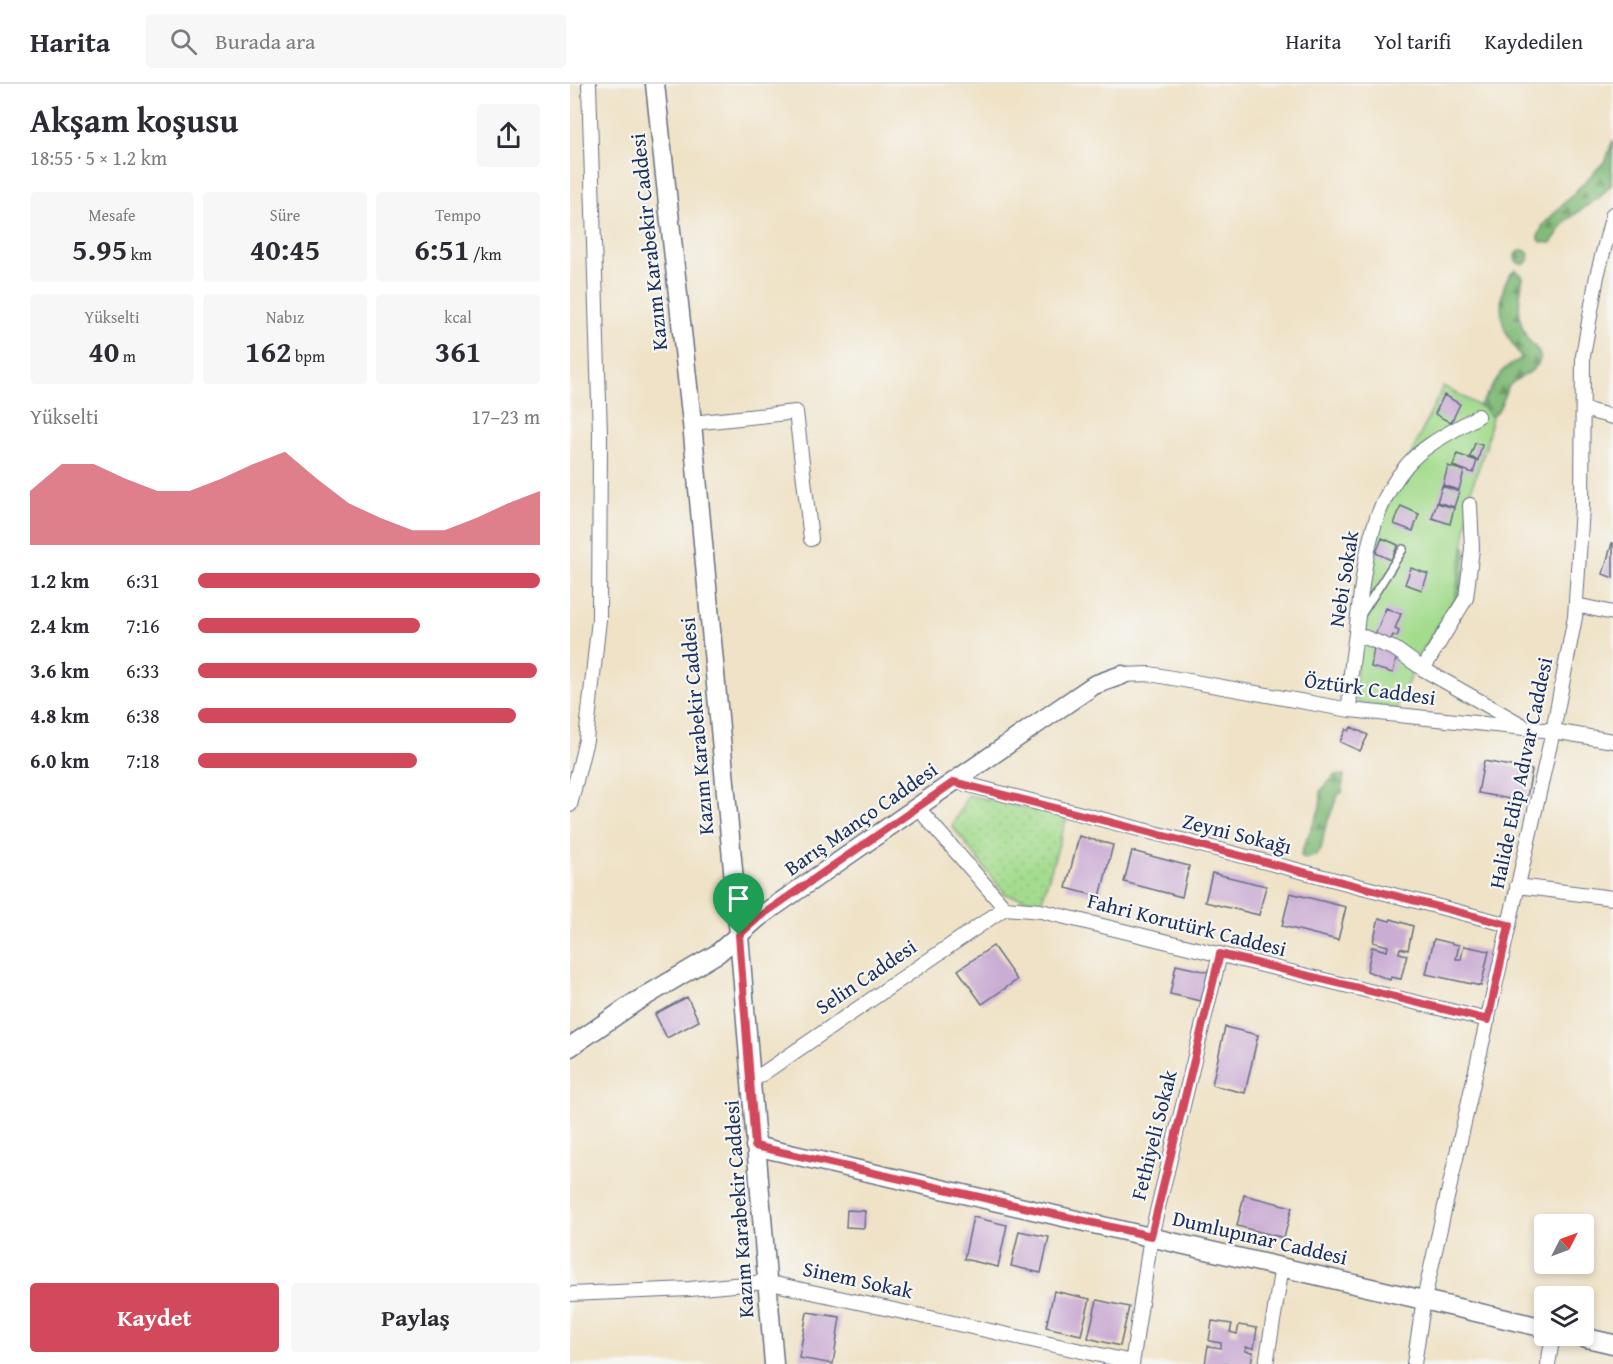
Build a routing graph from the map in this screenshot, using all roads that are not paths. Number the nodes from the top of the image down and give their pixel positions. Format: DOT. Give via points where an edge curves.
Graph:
graph roads {
  1 [pos="589,84"];
  2 [pos="655,84"];
  3 [pos="1613,214"];
  4 [pos="1583,409"];
  5 [pos="1478,416"];
  6 [pos="1613,417"];
  7 [pos="692,423"];
  8 [pos="1470,505"];
  9 [pos="811,539"];
  10 [pos="1403,549"];
  11 [pos="1576,605"];
  12 [pos="1613,614"];
  13 [pos="1357,627"];
  14 [pos="1423,669"];
  15 [pos="1122,675"];
  16 [pos="1350,710"];
  17 [pos="1526,728"];
  18 [pos="1553,731"];
  19 [pos="1613,741"];
  20 [pos="954,782"];
  21 [pos="570,805"];
  22 [pos="917,807"];
  23 [pos="1517,886"];
  24 [pos="1613,898"];
  25 [pos="1005,908"];
  26 [pos="1509,925"];
  27 [pos="739,935"];
  28 [pos="1220,954"];
  29 [pos="1488,1020"];
  30 [pos="570,1047"];
  31 [pos="752,1081"];
  32 [pos="755,1146"];
  33 [pos="1151,1236"];
  34 [pos="1282,1266"];
  35 [pos="766,1282"];
  36 [pos="570,1294"];
  37 [pos="1424,1299"];
  38 [pos="1534,1325"];
  39 [pos="1594,1340"];
  40 [pos="1613,1344"];
  41 [pos="1551,1346"];
  42 [pos="1132,1363"];
  43 [pos="774,1364"];
  44 [pos="1266,1364"];
  45 [pos="1414,1364"];
  46 [pos="1548,1364"];
  1 -- 21 [label="street" via="600,434 599,619 586,740"];
  2 -- 7 [label="street, Kazım Karabekir Caddesi"];
  3 -- 4 [label="street, Halide Edip Adıvar Caddesi" via="1583,356"];
  4 -- 6 [label="street"];
  4 -- 11 [label="street, Halide Edip Adıvar Caddesi"];
  5 -- 13 [label="street, Nebi Sokak" via="1407,463 1396,480 1370,535"];
  7 -- 9 [label="street" via="796,412"];
  7 -- 27 [label="street, Kazım Karabekir Caddesi"];
  8 -- 14 [label="street" via="1472,549 1466,598"];
  10 -- 13 [label="lane"];
  11 -- 12 [label="street"];
  11 -- 18 [label="street, Halide Edip Adıvar Caddesi"];
  13 -- 14 [label="street"];
  13 -- 16 [label="street, Nebi Sokak"];
  14 -- 17 [label="street"];
  15 -- 16 [label="street, Öztürk Caddesi" via="1150,674"];
  15 -- 20 [label="street, Barış Manço Caddesi" via="1094,685"];
  16 -- 17 [label="street, Öztürk Caddesi"];
  17 -- 18 [label="street, Öztürk Caddesi"];
  18 -- 19 [label="street, Öztürk Caddesi"];
  18 -- 23 [label="street, Halide Edip Adıvar Caddesi"];
  20 -- 22 [label="street, Barış Manço Caddesi"];
  20 -- 26 [label="street, Zeyni Sokağı"];
  22 -- 25 [label="street"];
  22 -- 27 [label="street, Barış Manço Caddesi"];
  23 -- 24 [label="street"];
  23 -- 26 [label="street, Halide Edip Adıvar Caddesi"];
  25 -- 28 [label="street, Fahri Korutürk Caddesi" via="1041,911"];
  25 -- 31 [label="street, Selin Caddesi"];
  26 -- 29 [label="street, Halide Edip Adıvar Caddesi"];
  27 -- 30 [label="street, Barış Manço Caddesi" via="718,953"];
  27 -- 31 [label="street, Kazım Karabekir Caddesi"];
  28 -- 29 [label="street, Fahri Korutürk Caddesi"];
  28 -- 33 [label="street, Fethiyeli Sokak"];
  29 -- 37 [label="street, Halide Edip Adıvar Caddesi"];
  31 -- 32 [label="street, Kazım Karabekir Caddesi"];
  32 -- 33 [label="street, Dumlupınar Caddesi"];
  32 -- 35 [label="street, Kazım Karabekir Caddesi"];
  33 -- 34 [label="street, Dumlupınar Caddesi"];
  33 -- 42 [label="street, Fethiyeli Sokak"];
  34 -- 37 [label="street, Dumlupınar Caddesi"];
  34 -- 44 [label="street"];
  35 -- 36 [label="street, Sinem Sokak"];
  35 -- 42 [label="street, Sinem Sokak"];
  35 -- 43 [label="street, Kazım Karabekir Caddesi"];
  37 -- 38 [label="street, Dumlupınar Caddesi"];
  37 -- 45 [label="street, Halide Edip Adıvar Caddesi"];
  39 -- 40 [label="street"];
  41 -- 46 [label="street"];
}
